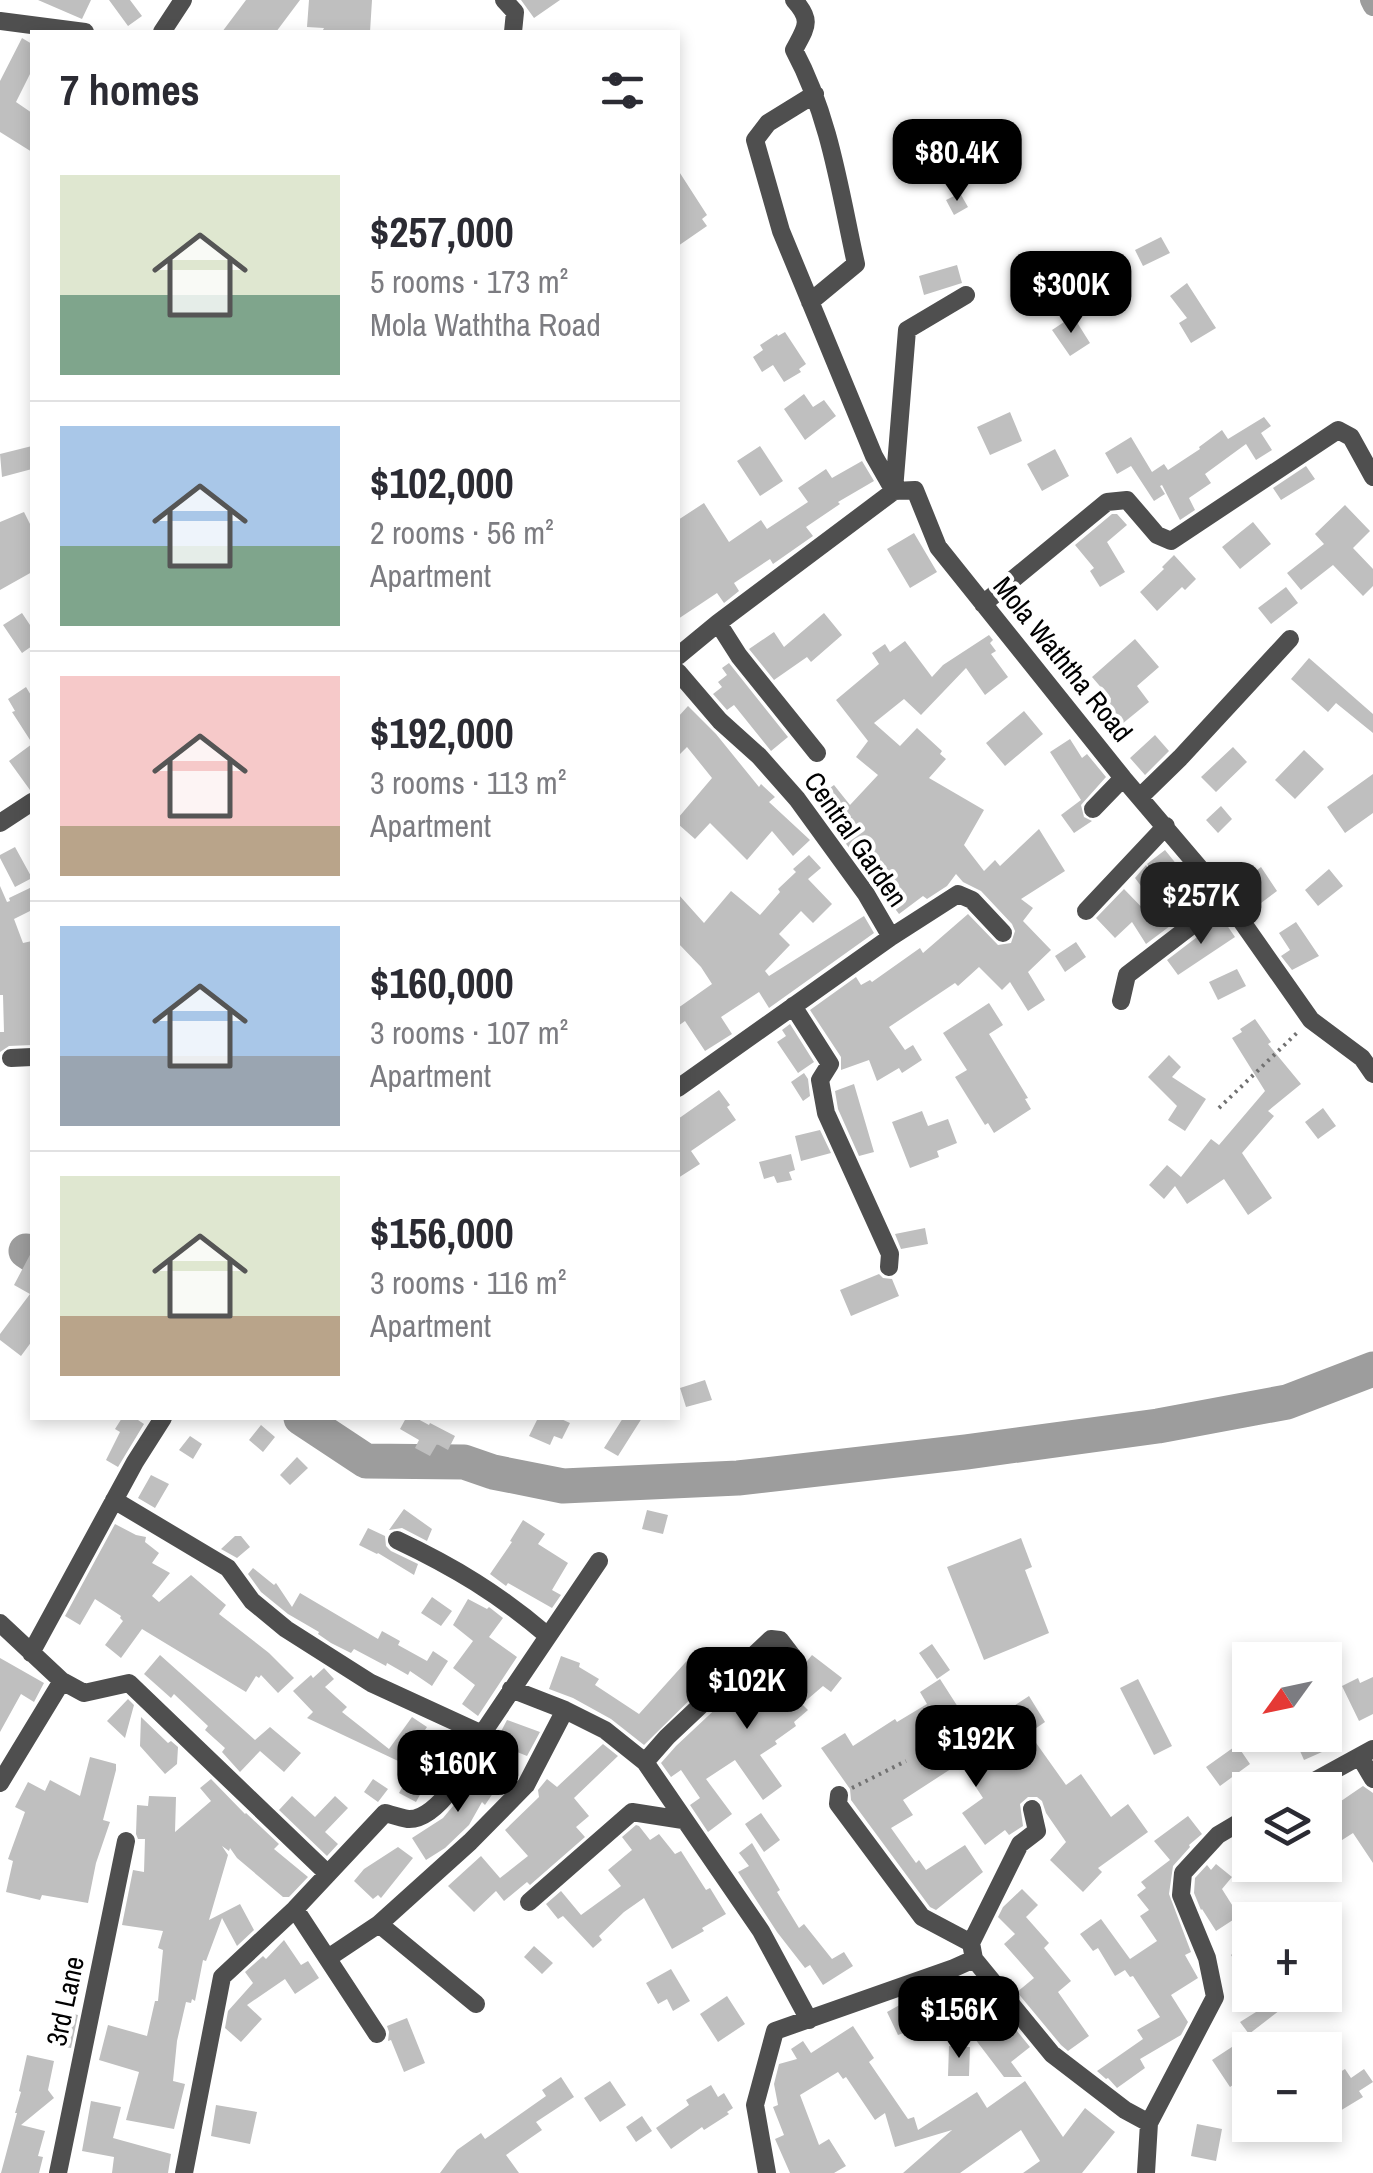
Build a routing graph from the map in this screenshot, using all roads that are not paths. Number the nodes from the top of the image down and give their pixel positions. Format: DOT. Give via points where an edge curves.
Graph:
graph roads {
  1 [pos="183,0"];
  2 [pos="504,0"];
  3 [pos="794,0"];
  4 [pos="0,21"];
  5 [pos="70,30"];
  6 [pos="163,30"];
  7 [pos="513,30"];
  8 [pos="815,94"];
  9 [pos="966,296"];
  10 [pos="810,302"];
  11 [pos="1373,478"];
  12 [pos="894,491"];
  13 [pos="984,604"];
  14 [pos="718,623"];
  15 [pos="1290,638"];
  16 [pos="680,654"];
  17 [pos="680,674"];
  18 [pos="817,753"];
  19 [pos="1123,778"];
  20 [pos="1140,797"];
  21 [pos="30,803"];
  22 [pos="1093,809"];
  23 [pos="0,823"];
  24 [pos="1166,826"];
  25 [pos="1226,899"];
  26 [pos="1086,911"];
  27 [pos="1003,933"];
  28 [pos="891,937"];
  29 [pos="1121,1001"];
  30 [pos="793,1006"];
  31 [pos="30,1056"];
  32 [pos="11,1058"];
  33 [pos="1373,1074"];
  34 [pos="680,1087"];
  35 [pos="889,1267"];
  36 [pos="161,1420"];
  37 [pos="114,1500"];
  38 [pos="397,1540"];
  39 [pos="599,1561"];
  40 [pos="0,1623"];
  41 [pos="548,1636"];
  42 [pos="31,1652"];
  43 [pos="793,1657"];
  44 [pos="62,1681"];
  45 [pos="511,1689"];
  46 [pos="566,1710"];
  47 [pos="482,1734"];
  48 [pos="1366,1753"];
  49 [pos="645,1762"];
  50 [pos="1331,1772"];
  51 [pos="1373,1779"];
  52 [pos="0,1783"];
  53 [pos="839,1795"];
  54 [pos="1032,1810"];
  55 [pos="683,1820"];
  56 [pos="1232,1827"];
  57 [pos="126,1841"];
  58 [pos="328,1874"];
  59 [pos="529,1902"];
  60 [pos="294,1909"];
  61 [pos="379,1924"];
  62 [pos="973,1951"];
  63 [pos="328,1958"];
  64 [pos="476,2004"];
  65 [pos="809,2020"];
  66 [pos="377,2034"];
  67 [pos="1149,2122"];
  68 [pos="58,2173"];
  69 [pos="184,2173"];
  70 [pos="766,2173"];
  71 [pos="1146,2173"];
  1 -- 6 [label="street"];
  2 -- 7 [label="street" via="515,12"];
  3 -- 8 [label="street" via="807,25 794,50"];
  4 -- 5 [label="street"];
  8 -- 10 [label="street" via="856,264"];
  8 -- 10 [label="street" via="755,140"];
  9 -- 12 [label="street" via="907,330"];
  10 -- 12 [label="street"];
  11 -- 13 [label="street" via="1351,437 1338,430 1171,541 1157,535 1127,500 1108,502"];
  12 -- 13 [label="street, Mola Waththa Road" via="915,490 938,547"];
  12 -- 14 [label="street"];
  13 -- 19 [label="street, Mola Waththa Road"];
  14 -- 16 [label="street"];
  14 -- 18 [label="street"];
  15 -- 20 [label="street"];
  17 -- 28 [label="street, Central Garden" via="798,799"];
  19 -- 20 [label="street, Mola Waththa Road"];
  19 -- 22 [label="street"];
  20 -- 24 [label="street, Mola Waththa Road"];
  21 -- 23 [label="street"];
  24 -- 25 [label="street, Mola Waththa Road"];
  24 -- 26 [label="street"];
  25 -- 29 [label="street" via="1126,975"];
  25 -- 33 [label="street, Mola Waththa Road" via="1311,1020"];
  27 -- 28 [label="street" via="958,894"];
  28 -- 30 [label="street, Central Garden"];
  30 -- 34 [label="street, Central Garden"];
  30 -- 35 [label="street" via="830,1064 820,1080 826,1113 890,1254"];
  31 -- 32 [label="street"];
  36 -- 37 [label="street"];
  37 -- 42 [label="street"];
  37 -- 47 [label="street" via="228,1568 286,1629 371,1683"];
  38 -- 41 [label="street" via="511,1604"];
  39 -- 41 [label="street"];
  40 -- 42 [label="street"];
  41 -- 45 [label="street"];
  42 -- 44 [label="street"];
  43 -- 49 [label="street" via="771,1639"];
  44 -- 52 [label="street"];
  44 -- 58 [label="street" via="84,1693 130,1683"];
  45 -- 46 [label="street"];
  45 -- 47 [label="street"];
  46 -- 49 [label="street"];
  46 -- 61 [label="street" via="526,1785"];
  47 -- 58 [label="street" via="435,1809 411,1820 385,1813"];
  48 -- 50 [label="street"];
  48 -- 51 [label="street"];
  49 -- 55 [label="street"];
  53 -- 62 [label="street" via="838,1804 922,1917"];
  54 -- 62 [label="street" via="1038,1831 1020,1844"];
  55 -- 59 [label="street" via="632,1812"];
  55 -- 65 [label="street" via="761,1932"];
  56 -- 67 [label="street" via="1183,1873 1181,1895 1208,1958 1215,1996"];
  57 -- 68 [label="street, 3rd Lane"];
  58 -- 60 [label="street"];
  60 -- 63 [label="street"];
  60 -- 69 [label="street" via="222,1978"];
  61 -- 63 [label="street"];
  61 -- 64 [label="street"];
  62 -- 65 [label="street" via="954,1968"];
  62 -- 67 [label="street" via="1052,2054"];
  63 -- 66 [label="street"];
  65 -- 70 [label="street" via="775,2031 756,2105"];
  67 -- 71 [label="street"];
}
